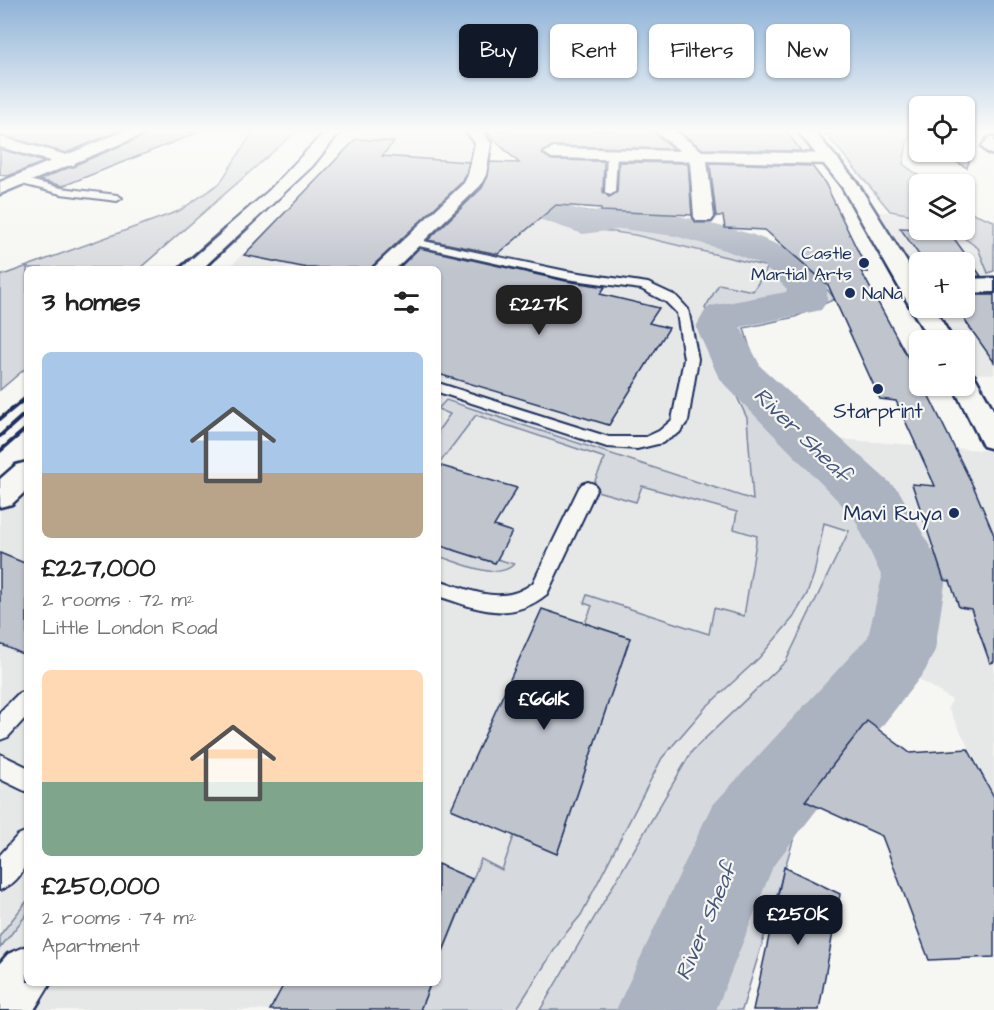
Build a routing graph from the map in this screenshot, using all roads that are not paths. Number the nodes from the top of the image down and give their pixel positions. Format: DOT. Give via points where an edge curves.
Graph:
graph roads {
  1 [pos="30,177"];
  2 [pos="476,177"];
  3 [pos="611,177"];
  4 [pos="700,177"];
  5 [pos="843,177"];
  6 [pos="21,181"];
  7 [pos="0,189"];
  8 [pos="610,192"];
  9 [pos="117,198"];
  10 [pos="704,217"];
  11 [pos="414,242"];
  12 [pos="386,266"];
  13 [pos="909,276"];
  14 [pos="994,285"];
  15 [pos="975,286"];
  16 [pos="441,388"];
  17 [pos="972,396"];
  18 [pos="994,439"];
  19 [pos="24,476"];
  20 [pos="588,488"];
  21 [pos="0,496"];
  22 [pos="441,589"];
  23 [pos="24,703"];
  24 [pos="0,729"];
  25 [pos="0,766"];
  26 [pos="24,778"];
  27 [pos="24,848"];
  28 [pos="0,876"];
  29 [pos="24,977"];
  30 [pos="0,1009"];
  1 -- 6 [label="main road"];
  2 -- 11 [label="main road"];
  3 -- 8 [label="lane"];
  4 -- 10 [label="main road"];
  5 -- 13 [label="main road"];
  6 -- 7 [label="main road"];
  6 -- 9 [label="lane"];
  11 -- 12 [label="main road"];
  11 -- 16 [label="lane" via="566,274 632,283 659,292 683,312 691,359 680,421 661,438 634,445 607,442"];
  14 -- 15 [label="main road"];
  17 -- 18 [label="main road"];
  19 -- 21 [label="main road"];
  20 -- 22 [label="lane" via="540,588 531,597 506,606"];
  23 -- 24 [label="lane"];
  25 -- 26 [label="lane"];
  27 -- 28 [label="lane"];
  29 -- 30 [label="main road"];
}
